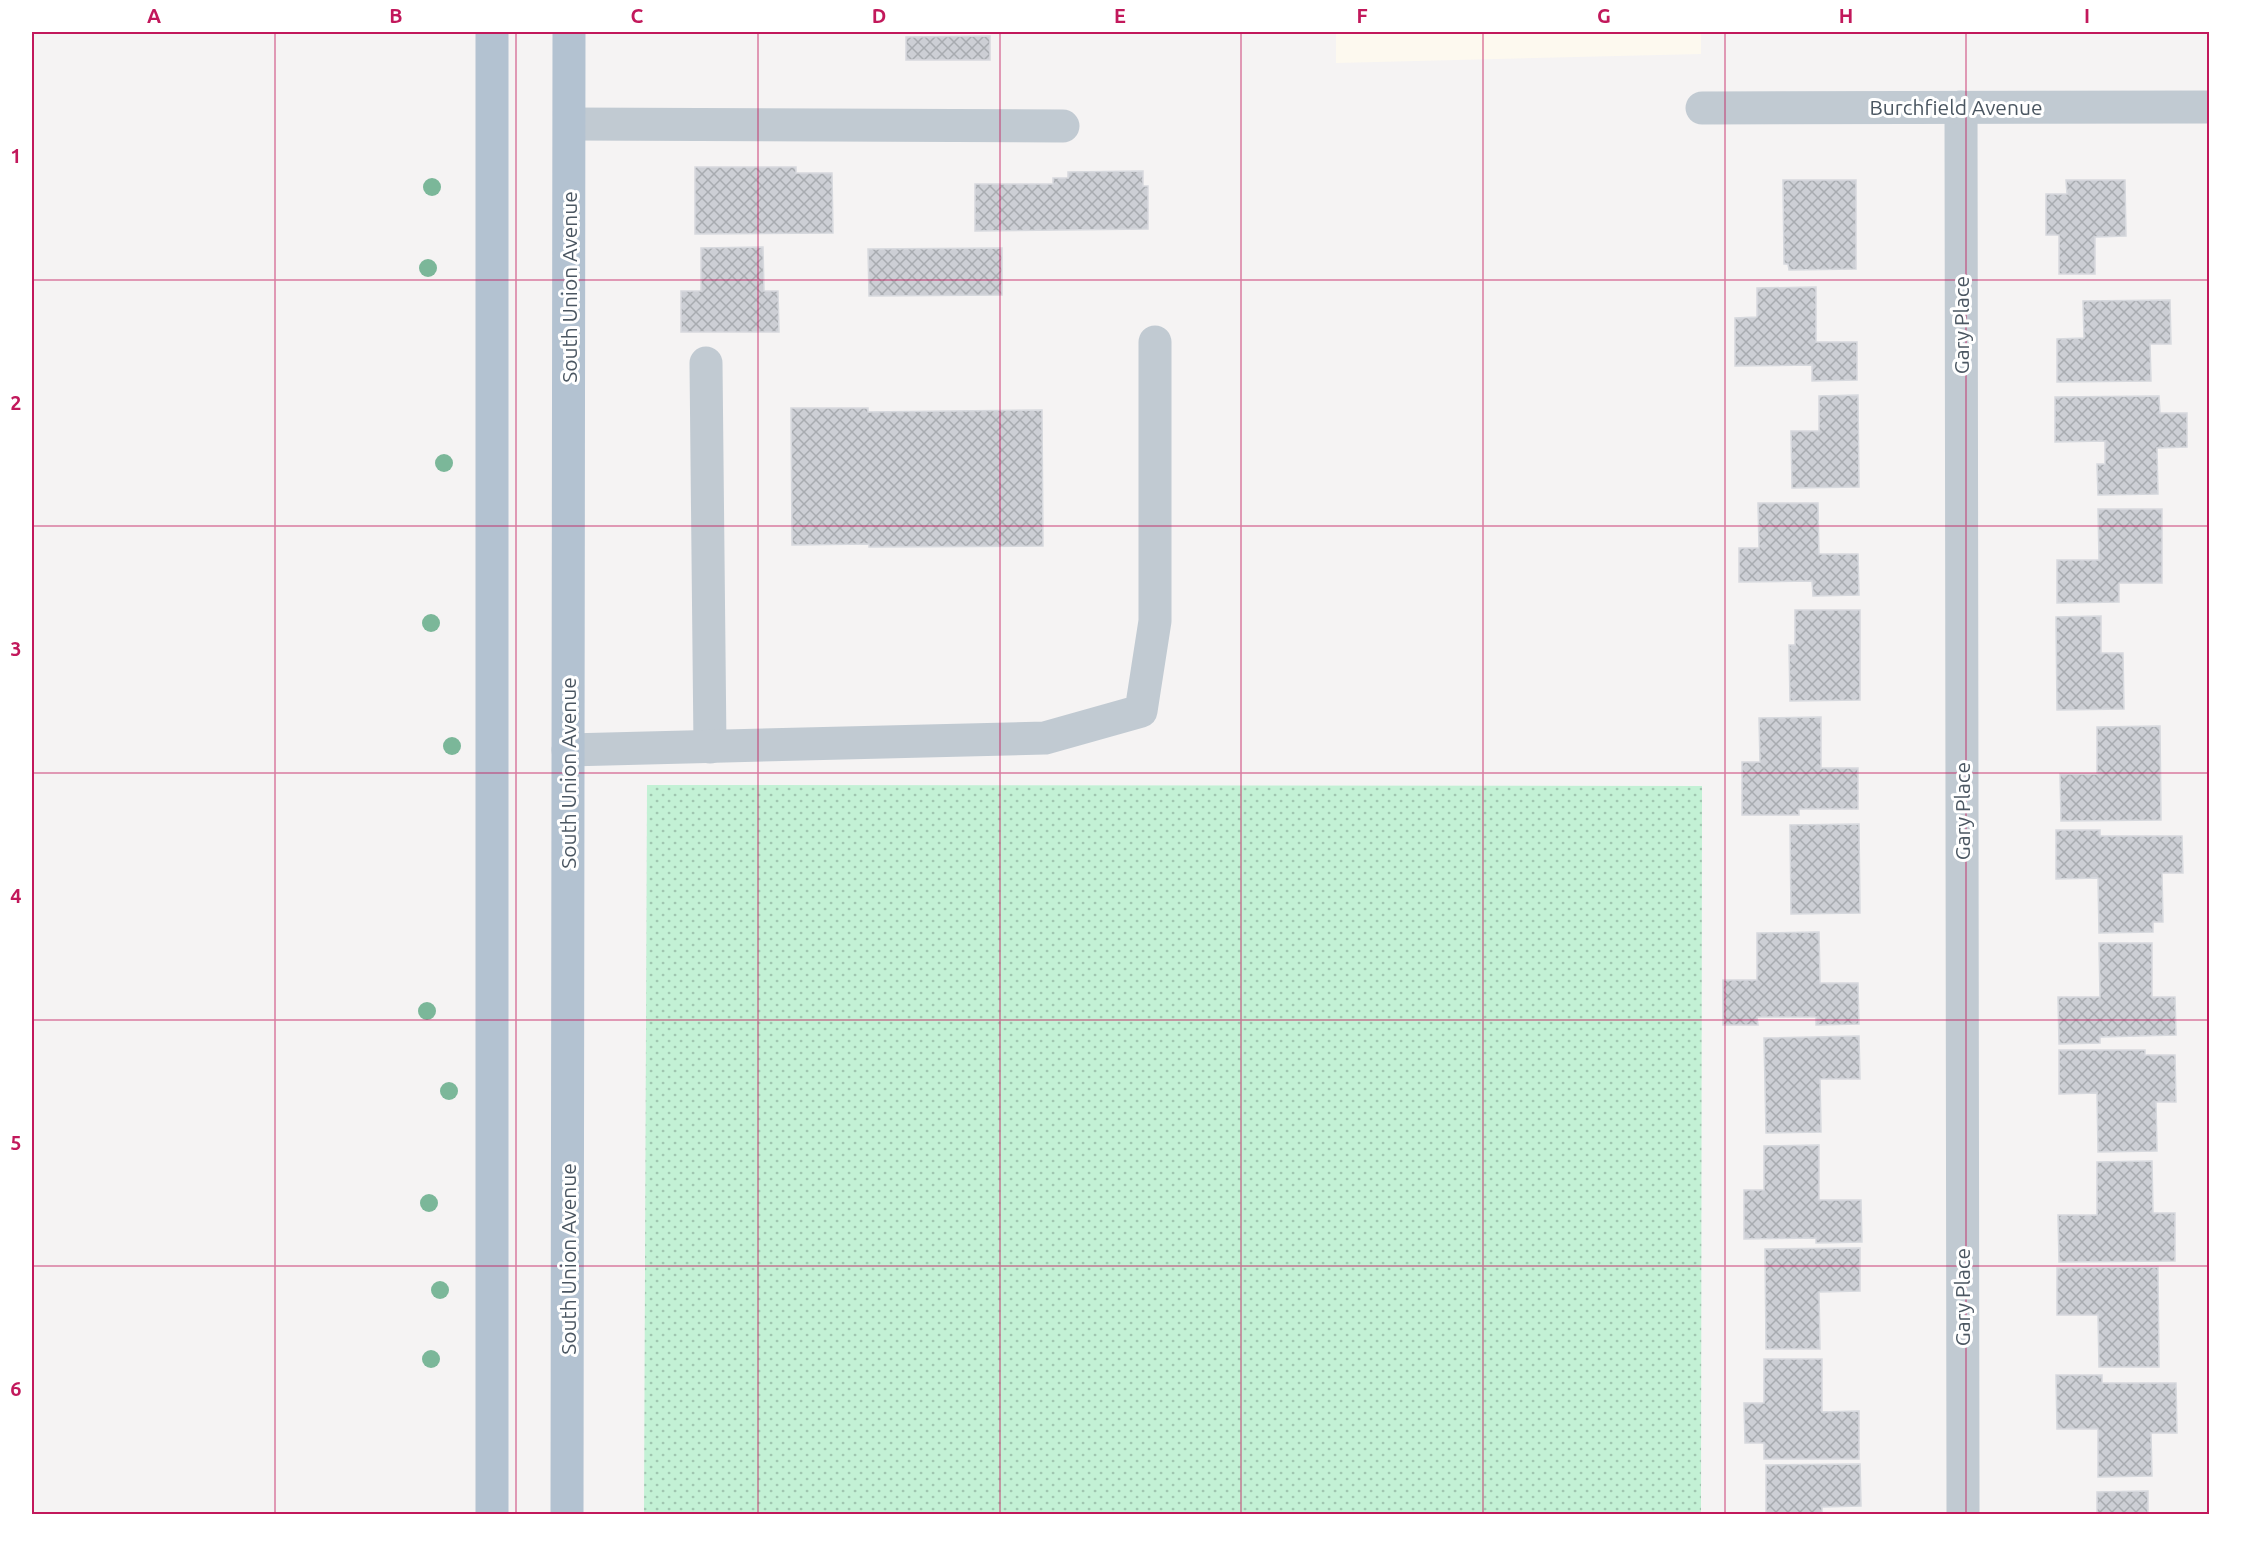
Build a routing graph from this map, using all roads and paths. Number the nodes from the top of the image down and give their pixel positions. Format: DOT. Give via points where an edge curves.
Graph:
graph roads {
  1 [pos="492,32"];
  2 [pos="569,32"];
  3 [pos="2210,106"];
  4 [pos="1961,107"];
  5 [pos="1702,108"];
  6 [pos="570,124"];
  7 [pos="1063,126"];
  8 [pos="1155,342"];
  9 [pos="706,363"];
  10 [pos="710,747"];
  11 [pos="568,750"];
  12 [pos="492,1502"];
  13 [pos="514,1515"];
  14 [pos="567,1515"];
  15 [pos="1963,1515"];
  1 -- 12 [label="main road"];
  2 -- 6 [label="main road, South Union Avenue"];
  3 -- 4 [label="street, Burchfield Avenue"];
  4 -- 5 [label="street, Burchfield Avenue"];
  4 -- 15 [label="street, Gary Place"];
  6 -- 7 [label="street"];
  6 -- 11 [label="main road, South Union Avenue"];
  8 -- 10 [label="street" via="1155,621 1141,711 1045,738"];
  9 -- 10 [label="street"];
  10 -- 11 [label="street"];
  11 -- 14 [label="main road, South Union Avenue"];
  12 -- 13 [label="main road"];
}
